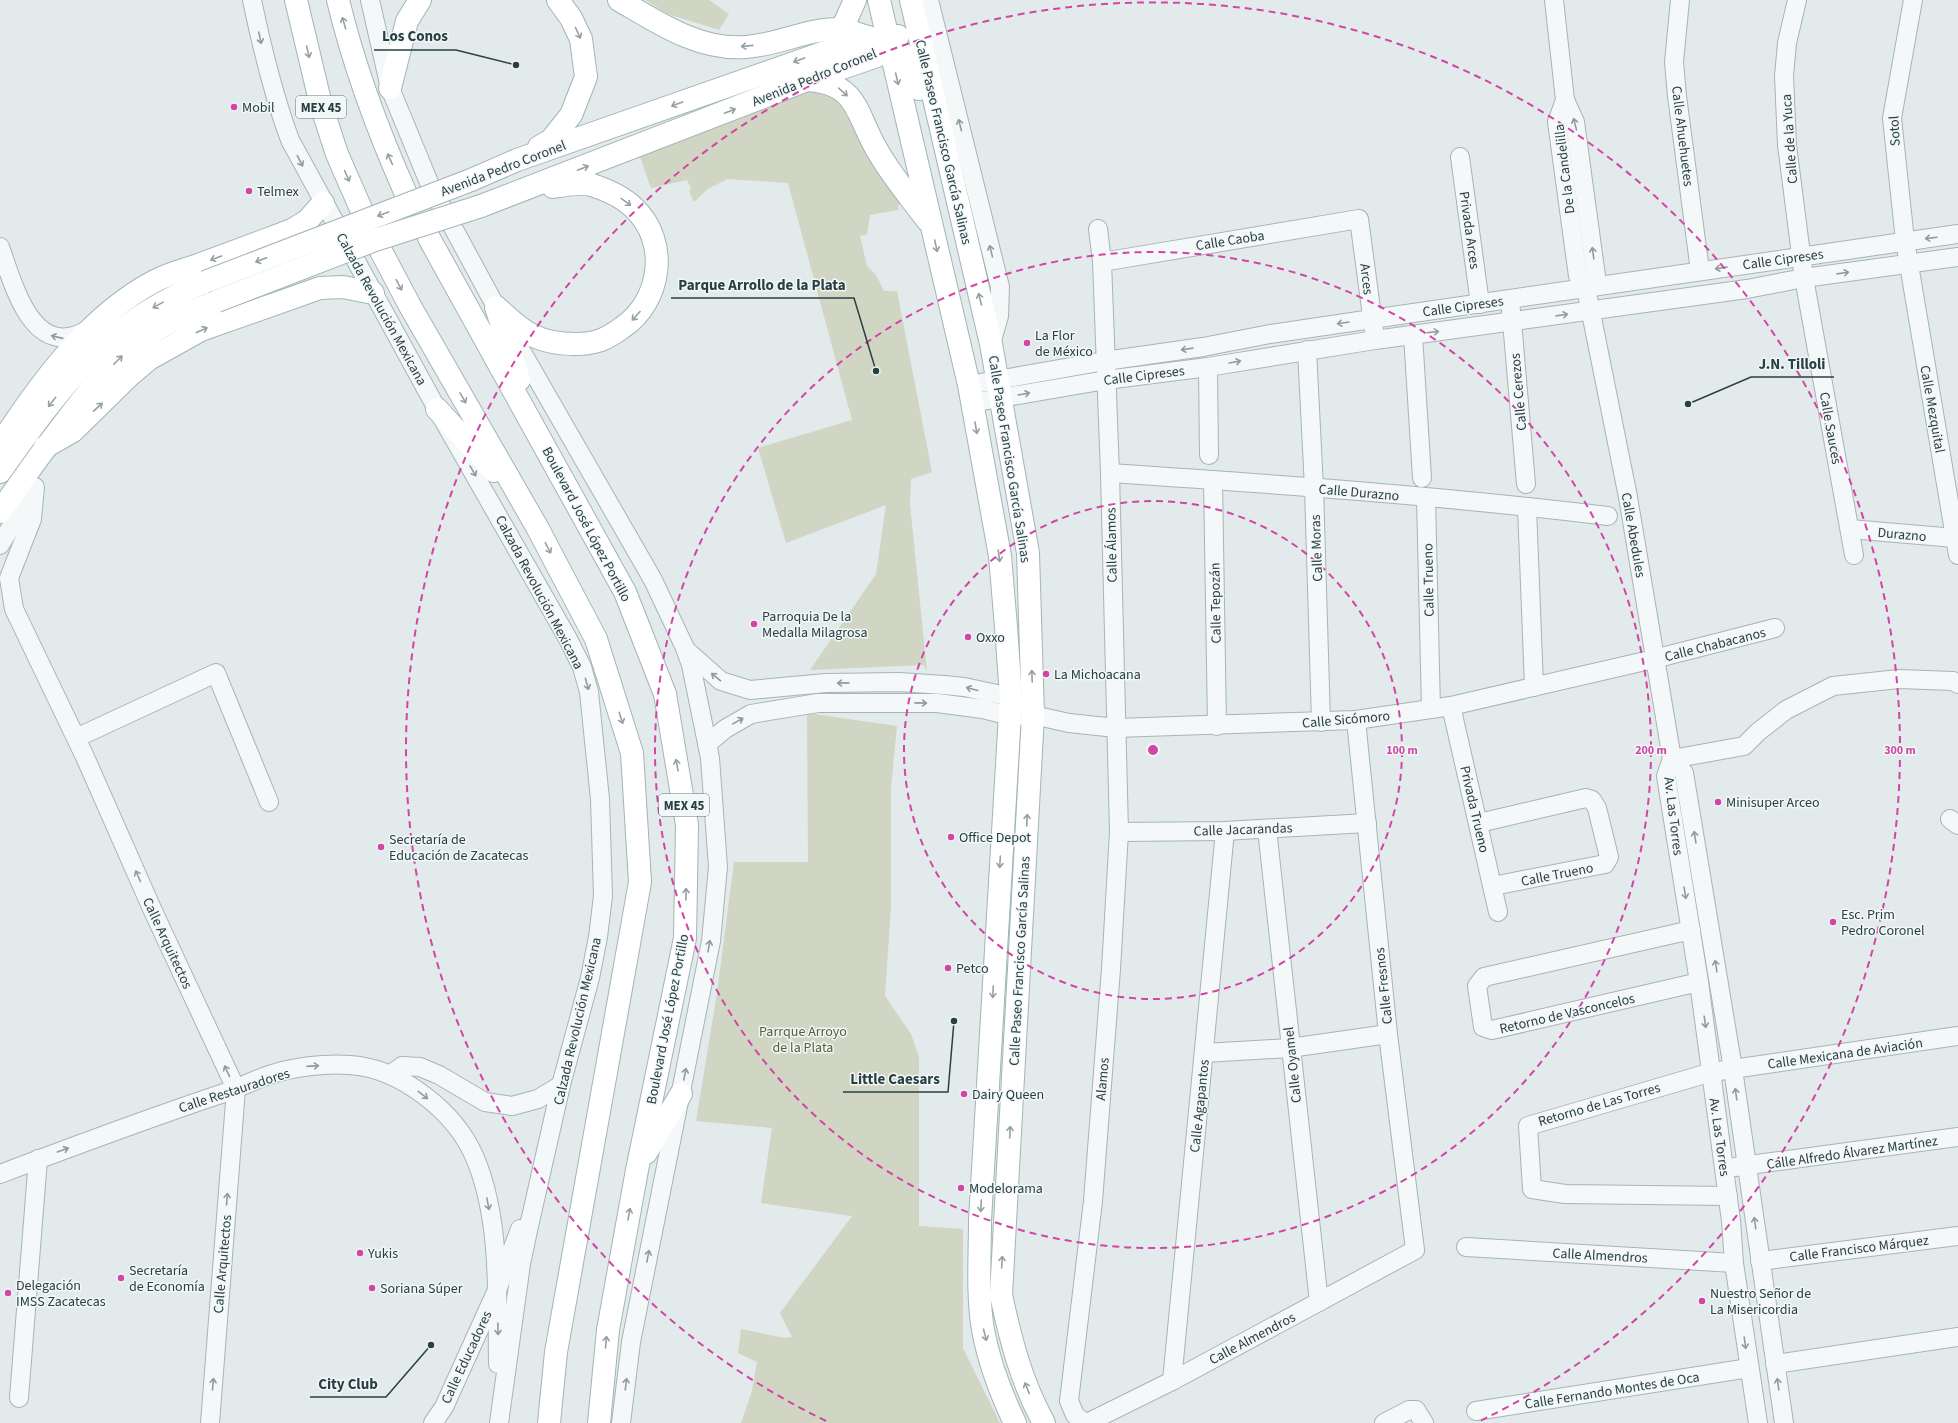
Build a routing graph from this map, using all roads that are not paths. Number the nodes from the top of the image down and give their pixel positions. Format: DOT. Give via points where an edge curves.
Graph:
graph roads {
  1 [pos="252,0"];
  2 [pos="296,0"];
  3 [pos="338,0"];
  4 [pos="370,0"];
  5 [pos="420,0"];
  6 [pos="558,0"];
  7 [pos="619,0"];
  8 [pos="855,0"];
  9 [pos="879,0"];
  10 [pos="1554,0"];
  11 [pos="1680,0"];
  12 [pos="1797,0"];
  13 [pos="1913,0"];
  14 [pos="917,2"];
  15 [pos="842,29"];
  16 [pos="868,37"];
  17 [pos="889,45"];
  18 [pos="823,51"];
  19 [pos="807,80"];
  20 [pos="390,88"];
  21 [pos="1460,157"];
  22 [pos="517,160"];
  23 [pos="522,191"];
  24 [pos="406,194"];
  25 [pos="323,203"];
  26 [pos="361,208"];
  27 [pos="1359,219"];
  28 [pos="302,225"];
  29 [pos="931,226"];
  30 [pos="1098,229"];
  31 [pos="1958,234"];
  32 [pos="429,238"];
  33 [pos="966,241"];
  34 [pos="1905,241"];
  35 [pos="0,247"];
  36 [pos="381,251"];
  37 [pos="1801,256"];
  38 [pos="1958,257"];
  39 [pos="1102,262"];
  40 [pos="1908,264"];
  41 [pos="1700,271"];
  42 [pos="1804,278"];
  43 [pos="326,287"];
  44 [pos="1586,288"];
  45 [pos="373,293"];
  46 [pos="1510,299"];
  47 [pos="1480,304"];
  48 [pos="496,307"];
  49 [pos="1590,311"];
  50 [pos="1372,319"];
  51 [pos="1512,322"];
  52 [pos="93,327"];
  53 [pos="1413,335"];
  54 [pos="1375,340"];
  55 [pos="991,344"];
  56 [pos="1308,350"];
  57 [pos="1105,361"];
  58 [pos="1208,367"];
  59 [pos="1106,380"];
  60 [pos="1000,388"];
  61 [pos="970,394"];
  62 [pos="437,408"];
  63 [pos="533,425"];
  64 [pos="22,441"];
  65 [pos="0,445"];
  66 [pos="1209,455"];
  67 [pos="39,456"];
  68 [pos="0,459"];
  69 [pos="0,472"];
  70 [pos="1110,473"];
  71 [pos="1422,478"];
  72 [pos="1213,480"];
  73 [pos="1526,484"];
  74 [pos="35,486"];
  75 [pos="1314,488"];
  76 [pos="1426,498"];
  77 [pos="1527,507"];
  78 [pos="0,512"];
  79 [pos="1608,516"];
  80 [pos="537,527"];
  81 [pos="1850,530"];
  82 [pos="0,545"];
  83 [pos="1956,546"];
  84 [pos="1854,555"];
  85 [pos="1775,628"];
  86 [pos="685,648"];
  87 [pos="1654,659"];
  88 [pos="899,682"];
  89 [pos="1958,684"];
  90 [pos="1534,687"];
  91 [pos="898,702"];
  92 [pos="1451,706"];
  93 [pos="1010,707"];
  94 [pos="1431,709"];
  95 [pos="1033,715"];
  96 [pos="1356,720"];
  97 [pos="1321,722"];
  98 [pos="1217,726"];
  99 [pos="1116,728"];
  100 [pos="76,738"];
  101 [pos="707,744"];
  102 [pos="1672,759"];
  103 [pos="269,802"];
  104 [pos="1367,822"];
  105 [pos="1478,823"];
  106 [pos="1267,829"];
  107 [pos="1225,831"];
  108 [pos="1119,832"];
  109 [pos="1493,886"];
  110 [pos="1498,912"];
  111 [pos="1691,930"];
  112 [pos="1699,982"];
  113 [pos="1388,1034"];
  114 [pos="1958,1036"];
  115 [pos="1290,1048"];
  116 [pos="1204,1053"];
  117 [pos="1732,1069"];
  118 [pos="1712,1072"];
  119 [pos="390,1074"];
  120 [pos="561,1085"];
  121 [pos="236,1090"];
  122 [pos="681,1094"];
  123 [pos="1958,1137"];
  124 [pos="38,1160"];
  125 [pos="1747,1166"];
  126 [pos="1725,1168"];
  127 [pos="637,1170"];
  128 [pos="0,1174"];
  129 [pos="536,1193"];
  130 [pos="1728,1196"];
  131 [pos="1958,1236"];
  132 [pos="1466,1247"];
  133 [pos="1415,1250"];
  134 [pos="1760,1261"];
  135 [pos="1734,1263"];
  136 [pos="497,1290"];
  137 [pos="1319,1302"];
  138 [pos="1769,1317"];
  139 [pos="1742,1321"];
  140 [pos="1958,1337"];
  141 [pos="1775,1364"];
  142 [pos="1749,1368"];
  143 [pos="1172,1381"];
  144 [pos="19,1398"];
  145 [pos="1476,1411"];
  146 [pos="499,1420"];
  147 [pos="1783,1420"];
  148 [pos="1757,1422"];
  149 [pos="210,1423"];
  150 [pos="433,1423"];
  151 [pos="549,1423"];
  152 [pos="599,1423"];
  153 [pos="621,1423"];
  154 [pos="1015,1423"];
  155 [pos="1044,1423"];
  156 [pos="1086,1423"];
  157 [pos="1384,1423"];
  158 [pos="1424,1423"];
  1 -- 25 [label="street, Calzada Revolución Mexicana, one-way" via="276,103 290,140"];
  2 -- 26 [label="main road, MEX 45, one-way" via="320,105 337,154"];
  24 -- 3 [label="main road, MEX 45, one-way" via="364,92"];
  4 -- 20 [label="street"];
  5 -- 20 [label="main road" via="407,21"];
  6 -- 22 [label="main road, one-way" via="571,18 581,39 586,77 571,115 551,140"];
  15 -- 7 [label="main road, one-way" via="745,47 716,45 676,32"];
  8 -- 15 [label="main road"];
  9 -- 17 [label="main road, Calle Paseo Francisco García Salinas"];
  10 -- 44 [label="street, De la Candelilla" via="1565,100 1556,122 1578,276"];
  11 -- 41 [label="street, Calle Ahuehuetes" via="1674,62"];
  12 -- 37 [label="street, Calle de la Yuca" via="1787,43 1784,76 1787,145"];
  13 -- 34 [label="street, Sotol" via="1892,118"];
  14 -- 17 [label="main road" via="901,32"];
  14 -- 33 [label="main road, Calle Paseo Francisco García Salinas"];
  55 -- 14 [label="street, one-way" via="999,316 1000,288"];
  15 -- 16 [label="main road"];
  15 -- 18 [label="main road"];
  16 -- 17 [label="main road, Avenida Pedro Coronel"];
  16 -- 18 [label="main road, Avenida Pedro Coronel"];
  17 -- 19 [label="main road, Avenida Pedro Coronel" via="877,56"];
  17 -- 29 [label="main road, Calle Paseo Francisco García Salinas, one-way"];
  17 -- 33 [label="main road" via="904,53 911,65 944,187"];
  18 -- 22 [label="main road, Avenida Pedro Coronel, one-way"];
  23 -- 19 [label="main road, Avenida Pedro Coronel, one-way"];
  19 -- 29 [label="main road, one-way" via="823,81 840,89 851,100 861,114 876,150"];
  20 -- 48 [label="street" via="430,185"];
  21 -- 47 [label="street, Privada Arces"];
  22 -- 64 [label="main road, Avenida Pedro Coronel, one-way, bridge" via="205,282 159,304 111,338 66,384"];
  23 -- 48 [label="main road, one-way" via="573,184 590,185 625,200 636,209 652,236 658,268 654,289 645,307 634,320 592,344 561,344 532,335"];
  67 -- 23 [label="main road, Avenida Pedro Coronel, one-way, bridge" via="99,379 127,351 164,326 217,301 375,240"];
  25 -- 28 [label="main road"];
  25 -- 45 [label="street, Calzada Revolución Mexicana"];
  27 -- 39 [label="street, Calle Caoba"];
  27 -- 50 [label="street, Arces"];
  28 -- 43 [label="main road" via="316,241 325,262"];
  28 -- 52 [label="main road, one-way" via="156,280 131,295"];
  29 -- 61 [label="main road, Calle Paseo Francisco García Salinas, one-way"];
  30 -- 39 [label="street, Calle Álamos"];
  31 -- 34 [label="street, Calle Cipreses, one-way"];
  32 -- 63 [label="main road, Boulevard José López Portillo / MEX 45"];
  55 -- 33 [label="main road, Calle Paseo Francisco García Salinas, one-way"];
  34 -- 37 [label="street, Calle Cipreses"];
  34 -- 40 [label="street, Sotol"];
  52 -- 35 [label="street, one-way" via="80,335 66,338 54,337 38,327 25,310"];
  36 -- 80 [label="main road, one-way"];
  37 -- 41 [label="street, Calle Cipreses, one-way"];
  37 -- 42 [label="street, Calle de la Yuca"];
  38 -- 40 [label="street, Calle Cipreses"];
  39 -- 57 [label="street, Calle Álamos"];
  42 -- 40 [label="street, Calle Cipreses, one-way"];
  40 -- 83 [label="street, Calle Mezquital"];
  41 -- 44 [label="street, Calle Cipreses"];
  42 -- 49 [label="street, Calle Cipreses" via="1747,289"];
  42 -- 81 [label="street, Calle Sauces"];
  43 -- 45 [label="main road" via="343,287"];
  67 -- 43 [label="main road, one-way" via="73,431 149,359 174,344 201,330 238,316"];
  44 -- 46 [label="street, Calle Cipreses"];
  44 -- 49 [label="street, De la Candelilla"];
  45 -- 62 [label="street, Calzada Revolución Mexicana"];
  46 -- 47 [label="street, Calle Cipreses"];
  46 -- 51 [label="street, Calle Cerezos"];
  47 -- 50 [label="street, Calle Cipreses"];
  48 -- 63 [label="main road"];
  48 -- 86 [label="street" via="653,580"];
  51 -- 49 [label="street, Calle Cipreses, one-way"];
  49 -- 87 [label="street, Calle Abedules" via="1628,497"];
  50 -- 54 [label="street, Arces"];
  50 -- 57 [label="street, Calle Cipreses, one-way"];
  53 -- 51 [label="street, Calle Cipreses, one-way"];
  51 -- 73 [label="street, Calle Cerezos"];
  52 -- 65 [label="main road" via="49,374"];
  53 -- 54 [label="street, Calle Cipreses"];
  53 -- 71 [label="street"];
  54 -- 56 [label="street, Calle Cipreses"];
  55 -- 60 [label="main road, Calle Paseo Francisco García Salinas"];
  58 -- 56 [label="street, Calle Cipreses, one-way"];
  56 -- 75 [label="street, Calle Moras"];
  57 -- 59 [label="street, Calle Álamos"];
  57 -- 60 [label="street, Calle Cipreses"];
  58 -- 59 [label="street, Calle Cipreses"];
  58 -- 66 [label="street"];
  60 -- 59 [label="street, Calle Cipreses, one-way"];
  59 -- 70 [label="street, Calle Álamos"];
  60 -- 61 [label="street, Calle Cipreses"];
  95 -- 60 [label="main road, Calle Paseo Francisco García Salinas, one-way" via="1028,553"];
  61 -- 93 [label="main road, Calle Paseo Francisco García Salinas, one-way" via="1000,556"];
  62 -- 80 [label="main road" via="487,462"];
  62 -- 120 [label="street, Calzada Revolución Mexicana, one-way" via="568,639 582,667 589,692 600,799 602,896 590,978"];
  127 -- 63 [label="main road, Boulevard José López Portillo / MEX 45, one-way" via="685,938 687,825 664,694 625,592"];
  64 -- 68 [label="street, Avenida Pedro Coronel"];
  64 -- 69 [label="main road, Avenida Pedro Coronel"];
  67 -- 74 [label="street"];
  67 -- 78 [label="main road, Avenida Pedro Coronel"];
  70 -- 72 [label="street, Calle Durazno"];
  70 -- 99 [label="street, Calle Álamos"];
  72 -- 75 [label="street, Calle Durazno"];
  72 -- 98 [label="street, Calle Tepozán"];
  74 -- 82 [label="street"];
  74 -- 100 [label="street, Calle Arquitectos" via="32,519 9,578 14,609"];
  75 -- 76 [label="street, Calle Durazno"];
  75 -- 97 [label="street, Calle Moras"];
  76 -- 77 [label="street, Calle Durazno"];
  76 -- 94 [label="street, Calle Trueno"];
  77 -- 79 [label="street, Calle Durazno"];
  77 -- 90 [label="street"];
  80 -- 151 [label="main road, one-way" via="596,639 632,753 640,882 556,1352"];
  81 -- 83 [label="street, Durazno"];
  81 -- 84 [label="street, Calle Sauces"];
  85 -- 87 [label="street, Calle Chabacanos"];
  88 -- 86 [label="street, one-way" via="826,683 750,690 721,681"];
  86 -- 101 [label="street" via="691,665"];
  87 -- 90 [label="street, Calle Sicómoro"];
  87 -- 102 [label="street, Calle Abedules"];
  88 -- 91 [label="street"];
  93 -- 88 [label="street, one-way" via="964,687"];
  89 -- 102 [label="street" via="1953,681 1899,679 1834,686 1786,710 1744,746"];
  90 -- 92 [label="street, Calle Sicómoro"];
  91 -- 93 [label="street, one-way" via="938,703 983,709"];
  101 -- 91 [label="street, one-way" via="725,729 751,714 818,703"];
  92 -- 94 [label="street, Calle Sicómoro"];
  92 -- 105 [label="street, Privada Trueno"];
  93 -- 95 [label="street"];
  93 -- 154 [label="main road, Calle Paseo Francisco García Salinas, one-way" via="980,1220 980,1296 983,1330 1003,1398"];
  94 -- 96 [label="street, Calle Sicómoro"];
  95 -- 99 [label="street, Calle Sicómoro" via="1069,723"];
  155 -- 95 [label="main road, Calle Paseo Francisco García Salinas, one-way" via="1013,1350 1001,1295"];
  96 -- 97 [label="street, Calle Sicómoro"];
  96 -- 104 [label="street, Calle Fresnos"];
  97 -- 98 [label="street, Calle Sicómoro"];
  98 -- 99 [label="street, Calle Sicómoro"];
  99 -- 108 [label="street, Alamos"];
  100 -- 103 [label="street" via="216,674"];
  121 -- 100 [label="street, Calle Arquitectos, one-way"];
  122 -- 101 [label="street, one-way" via="711,941 718,867"];
  102 -- 111 [label="street, Av. Las Torres, one-way" via="1666,776"];
  117 -- 102 [label="street, Av. Las Torres, one-way" via="1684,773"];
  104 -- 106 [label="street, Calle Jacarandas"];
  104 -- 113 [label="street, Calle Fresnos"];
  105 -- 109 [label="street, Privada Trueno"];
  105 -- 109 [label="street, Calle Trueno" via="1586,798 1592,800 1596,808 1610,857 1605,864"];
  106 -- 107 [label="street, Calle Jacarandas"];
  106 -- 115 [label="street, Calle Oyamel"];
  107 -- 108 [label="street, Calle Jacarandas"];
  107 -- 116 [label="street, Calle Agapantos"];
  108 -- 156 [label="street, Alamos" via="1093,1201 1069,1401 1075,1415"];
  109 -- 110 [label="street, Privada Trueno"];
  111 -- 112 [label="street, Av. Las Torres"];
  111 -- 112 [label="street, Retorno de Vasconcelos" via="1484,977 1477,986 1483,1027 1492,1030"];
  112 -- 118 [label="street, Av. Las Torres, one-way"];
  113 -- 115 [label="street"];
  113 -- 133 [label="street, Calle Fresnos"];
  114 -- 117 [label="street, Calle Mexicana de Aviación"];
  115 -- 116 [label="street"];
  115 -- 137 [label="street, Calle Oyamel"];
  116 -- 143 [label="street, Calle Agapantos"];
  117 -- 118 [label="street, Calle Mexicana de Aviación"];
  125 -- 117 [label="street, Av. Las Torres, one-way"];
  118 -- 126 [label="street, Av. Las Torres"];
  118 -- 130 [label="street, Retorno de Las Torres" via="1528,1126 1532,1189 1565,1194"];
  119 -- 120 [label="street" via="402,1066 420,1067 485,1102 512,1106 538,1099"];
  121 -- 119 [label="street, Calle Restauradores, one-way" via="269,1075 308,1066 350,1064"];
  119 -- 136 [label="street, Calle Restauradores, one-way" via="417,1090 442,1110 461,1132 475,1158 492,1225"];
  120 -- 129 [label="street, Calzada Revolución Mexicana"];
  124 -- 121 [label="street, Calle Restauradores, one-way" via="154,1116"];
  149 -- 121 [label="street, Calle Arquitectos, one-way"];
  122 -- 127 [label="main road"];
  153 -- 122 [label="street, one-way" via="631,1342"];
  123 -- 125 [label="street, Calle Alfredo Álvarez Martínez"];
  124 -- 128 [label="street, Calle Restauradores"];
  124 -- 144 [label="street"];
  125 -- 126 [label="street, Calle Alfredo Álvarez Martínez"];
  134 -- 125 [label="street, Av. Las Torres, one-way"];
  126 -- 130 [label="street, Av. Las Torres"];
  152 -- 127 [label="main road, Boulevard José López Portillo / MEX 45, one-way" via="608,1330"];
  129 -- 136 [label="street, Calle Educadores" via="520,1226"];
  129 -- 146 [label="street, Calzada Revolución Mexicana" via="521,1264"];
  130 -- 135 [label="street, Av. Las Torres"];
  131 -- 134 [label="street, Calle Francisco Márquez"];
  132 -- 135 [label="street, Calle Almendros"];
  133 -- 137 [label="street, Calle Almendros"];
  134 -- 138 [label="street, Av. Las Torres"];
  135 -- 139 [label="street, Av. Las Torres"];
  136 -- 146 [label="street, Calle Restauradores, one-way"];
  136 -- 150 [label="street, Calle Educadores" via="444,1407"];
  137 -- 143 [label="street, Calle Almendros"];
  138 -- 139 [label="street"];
  138 -- 141 [label="street, Av. Las Torres"];
  139 -- 142 [label="street, Av. Las Torres, one-way"];
  140 -- 141 [label="street"];
  147 -- 141 [label="street, Av. Las Torres, one-way"];
  142 -- 145 [label="street, Calle Fernando Montes de Oca"];
  142 -- 148 [label="street, Av. Las Torres"];
  143 -- 156 [label="street, Calle Almendros"];
  147 -- 148 [label="street"];
  157 -- 158 [label="street" via="1410,1410 1416,1410"];
}
